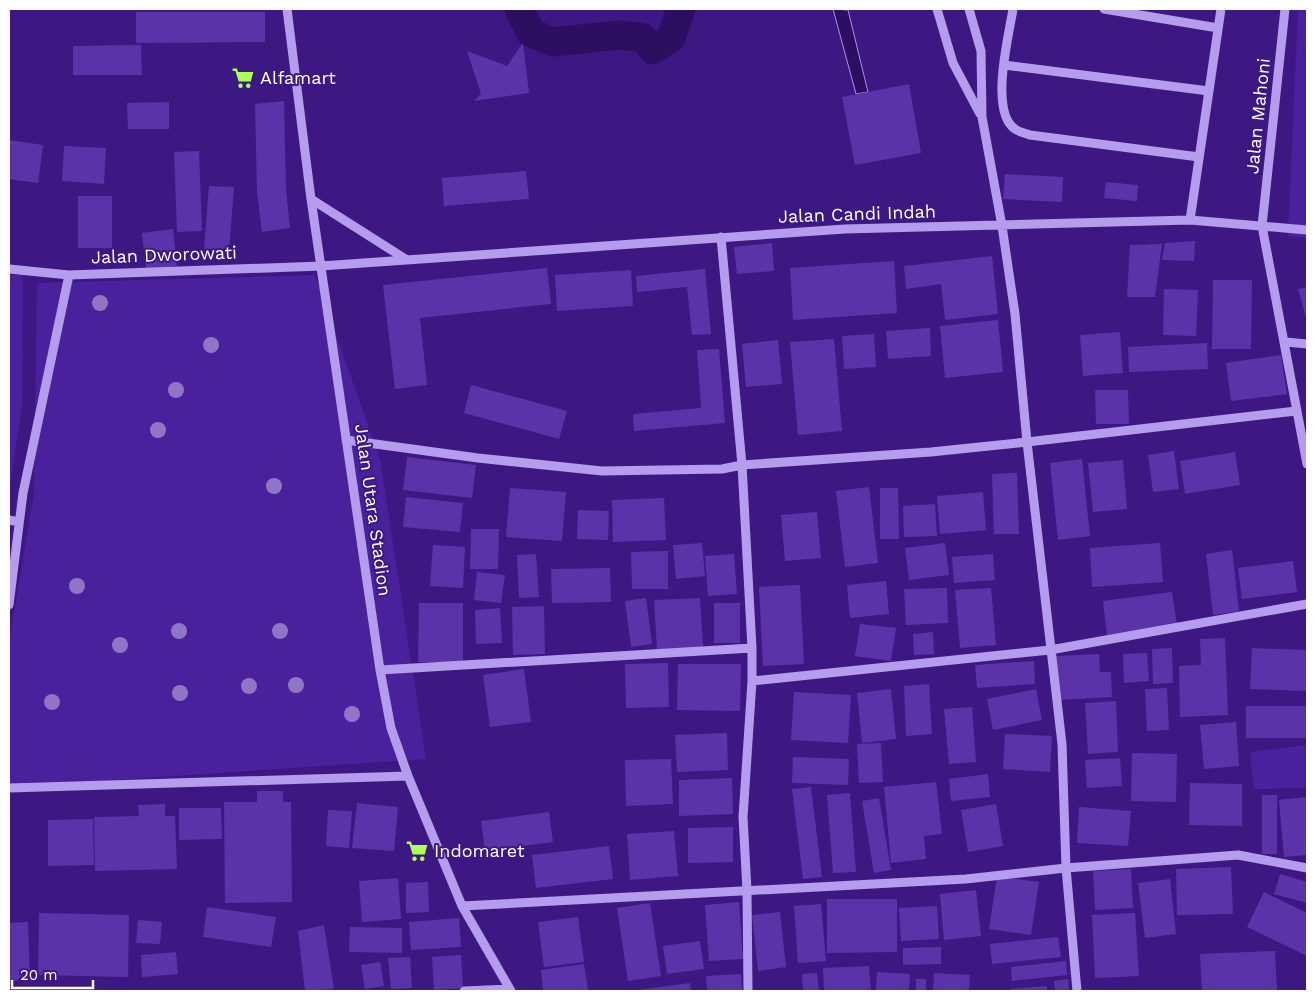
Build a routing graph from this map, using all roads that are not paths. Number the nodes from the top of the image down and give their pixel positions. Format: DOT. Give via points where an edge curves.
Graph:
graph roads {
  1 [pos="287,9"];
  2 [pos="937,9"];
  3 [pos="969,9"];
  4 [pos="1013,9"];
  5 [pos="1104,9"];
  6 [pos="1221,9"];
  7 [pos="1285,9"];
  8 [pos="1218,28"];
  9 [pos="1004,64"];
  10 [pos="1209,91"];
  11 [pos="982,116"];
  12 [pos="1199,157"];
  13 [pos="311,200"];
  14 [pos="1190,220"];
  15 [pos="1002,226"];
  16 [pos="1262,226"];
  17 [pos="1307,230"];
  18 [pos="721,237"];
  19 [pos="408,260"];
  20 [pos="321,266"];
  21 [pos="9,269"];
  22 [pos="69,275"];
  23 [pos="1286,342"];
  24 [pos="1307,344"];
  25 [pos="1296,412"];
  26 [pos="346,440"];
  27 [pos="1027,442"];
  28 [pos="1307,464"];
  29 [pos="742,465"];
  30 [pos="9,520"];
  31 [pos="19,522"];
  32 [pos="1307,604"];
  33 [pos="9,605"];
  34 [pos="752,648"];
  35 [pos="1050,650"];
  36 [pos="380,670"];
  37 [pos="752,681"];
  38 [pos="408,776"];
  39 [pos="9,788"];
  40 [pos="1066,868"];
  41 [pos="1307,868"];
  42 [pos="747,890"];
  43 [pos="462,906"];
  44 [pos="510,990"];
  45 [pos="464,991"];
  46 [pos="748,991"];
  47 [pos="1077,991"];
  1 -- 13 [label="street, Jalan Utara Stadion"];
  2 -- 11 [label="street" via="953,63"];
  3 -- 11 [label="street" via="981,51"];
  4 -- 9 [label="street"];
  5 -- 8 [label="street"];
  6 -- 8 [label="street"];
  7 -- 16 [label="street, Jalan Mahoni"];
  8 -- 10 [label="street"];
  9 -- 10 [label="street"];
  9 -- 12 [label="street" via="1000,90 1014,129 1030,135"];
  10 -- 12 [label="street"];
  11 -- 15 [label="street"];
  12 -- 14 [label="street"];
  13 -- 19 [label="street"];
  13 -- 20 [label="street, Jalan Utara Stadion"];
  14 -- 15 [label="street, Jalan Candi Indah"];
  14 -- 16 [label="street, Jalan Candi Indah"];
  15 -- 18 [label="street, Jalan Candi Indah" via="845,229"];
  15 -- 27 [label="street"];
  16 -- 17 [label="street, Jalan Candi Indah"];
  16 -- 23 [label="street, Jalan Mahoni"];
  18 -- 19 [label="street, Jalan Candi Indah"];
  18 -- 29 [label="street"];
  19 -- 20 [label="street, Jalan Candi Indah"];
  20 -- 22 [label="street, Jalan Dworowati"];
  20 -- 26 [label="street, Jalan Utara Stadion"];
  21 -- 22 [label="street, Jalan Dworowati"];
  22 -- 31 [label="street"];
  23 -- 24 [label="street"];
  23 -- 25 [label="street, Jalan Mahoni"];
  25 -- 27 [label="street"];
  25 -- 28 [label="street, Jalan Mahoni"];
  26 -- 29 [label="street" via="602,471 722,469"];
  26 -- 36 [label="street, Jalan Utara Stadion"];
  27 -- 29 [label="street"];
  27 -- 35 [label="street"];
  29 -- 34 [label="street"];
  30 -- 31 [label="street"];
  31 -- 33 [label="street"];
  32 -- 35 [label="street"];
  34 -- 36 [label="street"];
  34 -- 37 [label="street"];
  35 -- 37 [label="street"];
  35 -- 40 [label="street" via="1062,744"];
  36 -- 38 [label="street, Jalan Utara Stadion" via="391,728"];
  37 -- 42 [label="street" via="743,817"];
  38 -- 39 [label="street"];
  38 -- 43 [label="street, Jalan Utara Stadion"];
  40 -- 41 [label="street" via="1238,855"];
  40 -- 42 [label="street" via="966,879"];
  40 -- 47 [label="street"];
  42 -- 43 [label="street"];
  42 -- 46 [label="street"];
  43 -- 44 [label="street, Jalan Utara Stadion"];
  44 -- 45 [label="street"];
}
